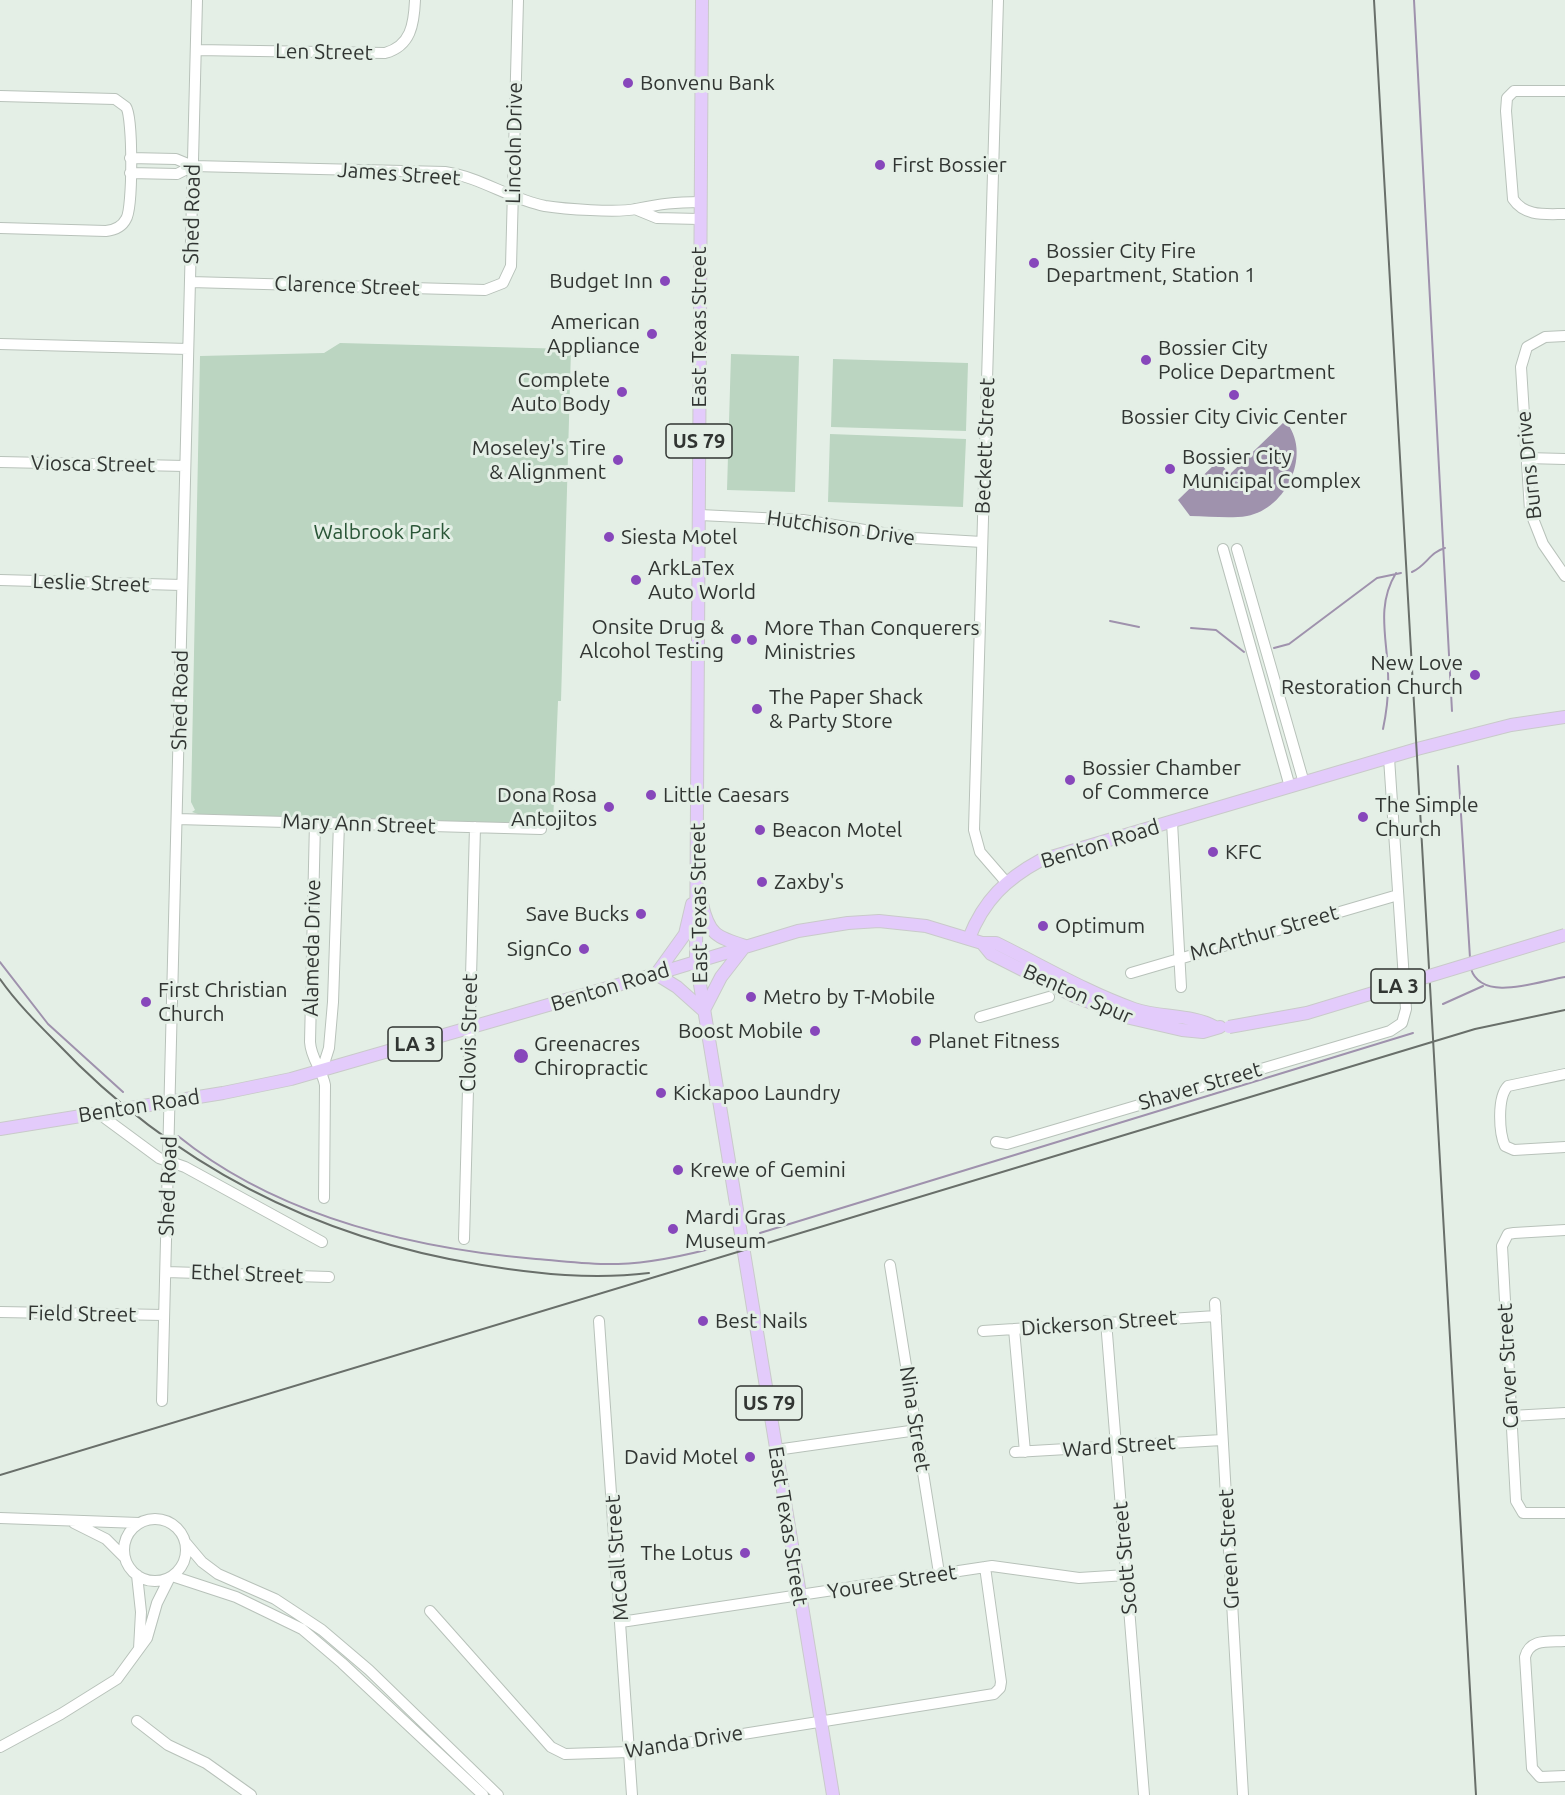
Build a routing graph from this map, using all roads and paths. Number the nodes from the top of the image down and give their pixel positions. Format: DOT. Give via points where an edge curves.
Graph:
graph roads {
  1 [pos="197,0"];
  2 [pos="415,0"];
  3 [pos="518,0"];
  4 [pos="702,0"];
  5 [pos="998,0"];
  6 [pos="196,50"];
  7 [pos="1565,91"];
  8 [pos="0,96"];
  9 [pos="130,166"];
  10 [pos="193,166"];
  11 [pos="513,196"];
  12 [pos="700,202"];
  13 [pos="635,209"];
  14 [pos="1565,214"];
  15 [pos="699,219"];
  16 [pos="0,228"];
  17 [pos="190,282"];
  18 [pos="503,283"];
  19 [pos="1565,336"];
  20 [pos="0,344"];
  21 [pos="188,349"];
  22 [pos="1526,458"];
  23 [pos="1565,459"];
  24 [pos="0,462"];
  25 [pos="185,466"];
  26 [pos="700,515"];
  27 [pos="982,542"];
  28 [pos="1223,549"];
  29 [pos="1237,549"];
  30 [pos="1565,576"];
  31 [pos="0,580"];
  32 [pos="182,585"];
  33 [pos="1565,717"];
  34 [pos="1389,758"];
  35 [pos="1304,783"];
  36 [pos="1290,787"];
  37 [pos="177,819"];
  38 [pos="315,822"];
  39 [pos="1172,822"];
  40 [pos="339,823"];
  41 [pos="475,827"];
  42 [pos="541,829"];
  43 [pos="697,882"];
  44 [pos="1006,882"];
  45 [pos="1398,895"];
  46 [pos="1565,935"];
  47 [pos="969,938"];
  48 [pos="745,946"];
  49 [pos="1179,958"];
  50 [pos="696,960"];
  51 [pos="1131,973"];
  52 [pos="656,974"];
  53 [pos="1181,987"];
  54 [pos="1048,997"];
  55 [pos="704,1011"];
  56 [pos="980,1017"];
  57 [pos="469,1029"];
  58 [pos="322,1070"];
  59 [pos="1565,1074"];
  60 [pos="171,1101"];
  61 [pos="98,1113"];
  62 [pos="0,1129"];
  63 [pos="996,1142"];
  64 [pos="1565,1147"];
  65 [pos="169,1162"];
  66 [pos="324,1198"];
  67 [pos="1565,1230"];
  68 [pos="464,1239"];
  69 [pos="322,1242"];
  70 [pos="890,1265"];
  71 [pos="166,1272"];
  72 [pos="329,1276"];
  73 [pos="1215,1304"];
  74 [pos="0,1312"];
  75 [pos="164,1315"];
  76 [pos="1216,1316"];
  77 [pos="599,1321"];
  78 [pos="1106,1321"];
  79 [pos="1014,1329"];
  80 [pos="983,1331"];
  81 [pos="162,1401"];
  82 [pos="1565,1413"];
  83 [pos="1511,1416"];
  84 [pos="917,1430"];
  85 [pos="1222,1440"];
  86 [pos="1116,1446"];
  87 [pos="776,1450"];
  88 [pos="1565,1513"];
  89 [pos="0,1518"];
  90 [pos="71,1521"];
  91 [pos="139,1523"];
  92 [pos="186,1544"];
  93 [pos="125,1558"];
  94 [pos="985,1567"];
  95 [pos="939,1573"];
  96 [pos="137,1575"];
  97 [pos="1127,1575"];
  98 [pos="170,1577"];
  99 [pos="800,1597"];
  100 [pos="430,1611"];
  101 [pos="621,1622"];
  102 [pos="1565,1641"];
  103 [pos="139,1649"];
  104 [pos="821,1720"];
  105 [pos="137,1721"];
  106 [pos="0,1747"];
  107 [pos="630,1752"];
  108 [pos="1565,1776"];
  109 [pos="251,1795"];
  110 [pos="483,1795"];
  111 [pos="498,1795"];
  112 [pos="632,1795"];
  113 [pos="833,1795"];
  114 [pos="1144,1795"];
  115 [pos="1243,1795"];
  1 -- 6 [label="street, Shed Road"];
  2 -- 6 [label="street, Len Street" via="409,35 400,46 385,53"];
  3 -- 11 [label="street, Lincoln Drive"];
  4 -- 12 [label="main road, East Texas Street / US 79"];
  5 -- 27 [label="street, Beckett Street"];
  6 -- 10 [label="street, Shed Road"];
  7 -- 14 [label="street" via="1514,91 1507,98 1506,111 1513,198 1529,212"];
  8 -- 9 [label="street" via="119,101 130,117"];
  9 -- 10 [label="street, James Street" via="176,159"];
  9 -- 16 [label="street" via="128,216 116,229"];
  10 -- 11 [label="street, James Street" via="445,172"];
  10 -- 17 [label="street, Shed Road"];
  11 -- 13 [label="street, James Street" via="547,206"];
  11 -- 18 [label="street, Lincoln Drive" via="511,266"];
  12 -- 13 [label="street, James Street" via="664,202"];
  12 -- 15 [label="main road, East Texas Street / US 79"];
  13 -- 15 [label="street, James Street" via="657,218"];
  15 -- 26 [label="main road, East Texas Street / US 79"];
  17 -- 18 [label="street, Clarence Street" via="485,290"];
  17 -- 21 [label="street, Shed Road"];
  19 -- 22 [label="street, Burns Drive" via="1545,337 1527,347 1521,367"];
  20 -- 21 [label="street"];
  21 -- 25 [label="street, Shed Road"];
  22 -- 23 [label="street"];
  22 -- 30 [label="street, Burns Drive" via="1533,522"];
  24 -- 25 [label="street, Viosca Street"];
  25 -- 32 [label="street, Shed Road"];
  26 -- 27 [label="street, Hutchison Drive" via="803,520 914,538"];
  26 -- 43 [label="main road, East Texas Street / US 79"];
  27 -- 44 [label="street, Beckett Street" via="974,830 980,852"];
  28 -- 36 [label="street"];
  29 -- 35 [label="street"];
  31 -- 32 [label="street, Leslie Street"];
  32 -- 37 [label="street, Shed Road"];
  33 -- 34 [label="main road, Benton Road" via="1511,725"];
  34 -- 35 [label="main road, Benton Road"];
  34 -- 45 [label="street"];
  35 -- 36 [label="main road, Benton Road"];
  36 -- 39 [label="main road, Benton Road"];
  37 -- 38 [label="street, Mary Ann Street"];
  37 -- 60 [label="street, Shed Road"];
  38 -- 40 [label="street, Mary Ann Street"];
  38 -- 58 [label="street, Alameda Drive" via="310,1042 313,1058"];
  39 -- 44 [label="main road, Benton Road" via="1041,860"];
  39 -- 49 [label="street"];
  40 -- 41 [label="street, Mary Ann Street"];
  40 -- 58 [label="street, Alameda Drive" via="333,1002 329,1048"];
  41 -- 42 [label="street, Mary Ann Street"];
  41 -- 57 [label="street, Clovis Street"];
  43 -- 48 [label="main road" via="711,930 723,939"];
  43 -- 50 [label="main road, East Texas Street / US 79"];
  43 -- 52 [label="main road" via="685,934"];
  44 -- 47 [label="main road, Benton Road" via="983,908"];
  45 -- 49 [label="street, McArthur Street"];
  45 -- 63 [label="street, Shaver Street" via="1406,1009 1402,1023 1390,1031 1018,1140"];
  46 -- 47 [label="main road, Benton Spur / LA 3, bridge" via="1307,1013 1203,1032 1130,1018 1074,996 991,954 982,943"];
  47 -- 48 [label="main road, Benton Road / LA 3" via="926,926 879,921 798,931"];
  48 -- 50 [label="main road, Benton Road / LA 3"];
  48 -- 55 [label="main road" via="721,977"];
  49 -- 51 [label="street, McArthur Street"];
  49 -- 53 [label="street"];
  50 -- 52 [label="main road, Benton Road / LA 3"];
  50 -- 55 [label="main road, East Texas Street / US 79"];
  52 -- 55 [label="main road"];
  52 -- 57 [label="main road, Benton Road / LA 3"];
  54 -- 56 [label="street"];
  55 -- 87 [label="main road, East Texas Street / US 79"];
  57 -- 58 [label="main road, Benton Road / LA 3"];
  57 -- 68 [label="street, Clovis Street"];
  58 -- 60 [label="main road, Benton Road / LA 3"];
  58 -- 66 [label="street, Alameda Drive" via="326,1094"];
  59 -- 64 [label="street" via="1508,1086 1501,1103 1505,1146 1514,1150"];
  60 -- 61 [label="main road, Benton Road / LA 3"];
  60 -- 65 [label="street, Shed Road"];
  61 -- 62 [label="main road, Benton Road / LA 3"];
  61 -- 65 [label="street"];
  65 -- 69 [label="street"];
  65 -- 71 [label="street, Shed Road"];
  67 -- 83 [label="street, Carver Street" via="1508,1234 1502,1246"];
  70 -- 84 [label="street, Nina Street"];
  71 -- 72 [label="street, Ethel Street"];
  71 -- 75 [label="street, Shed Road"];
  73 -- 76 [label="street, Green Street"];
  74 -- 75 [label="street, Field Street"];
  75 -- 81 [label="street, Shed Road"];
  76 -- 78 [label="street, Dickerson Street"];
  76 -- 85 [label="street, Green Street"];
  77 -- 101 [label="street, McCall Street"];
  78 -- 79 [label="street, Dickerson Street"];
  78 -- 86 [label="street, Scott Street"];
  79 -- 80 [label="street, Dickerson Street"];
  79 -- 86 [label="street, Ward Street" via="1020,1452"];
  82 -- 83 [label="street"];
  83 -- 88 [label="street, Carver Street" via="1517,1506 1529,1514"];
  84 -- 87 [label="street"];
  84 -- 95 [label="street, Nina Street"];
  85 -- 86 [label="street, Ward Street"];
  85 -- 115 [label="street, Green Street"];
  86 -- 97 [label="street, Scott Street"];
  87 -- 99 [label="main road, East Texas Street / US 79"];
  89 -- 90 [label="street"];
  90 -- 91 [label="street"];
  90 -- 93 [label="street" via="106,1539"];
  91 -- 92 [label="street" via="148,1519 168,1521 176,1526"];
  91 -- 93 [label="street" via="126,1538"];
  92 -- 98 [label="street" via="184,1562"];
  92 -- 111 [label="street" via="218,1574 275,1599 322,1630"];
  93 -- 96 [label="street"];
  94 -- 95 [label="street, Youree Street"];
  94 -- 97 [label="street, Youree Street" via="1079,1578"];
  94 -- 104 [label="street, Wanda Drive" via="1001,1682 998,1691 989,1696"];
  95 -- 99 [label="street, Youree Street"];
  96 -- 98 [label="street" via="154,1581"];
  96 -- 103 [label="street"];
  97 -- 114 [label="street, Scott Street"];
  98 -- 103 [label="street"];
  98 -- 110 [label="street" via="236,1597 302,1629"];
  99 -- 101 [label="street, Youree Street"];
  99 -- 104 [label="main road, East Texas Street / US 79"];
  100 -- 107 [label="street, Wanda Drive" via="551,1747 565,1754"];
  101 -- 107 [label="street, McCall Street"];
  102 -- 108 [label="street" via="1535,1643 1525,1657 1532,1768 1540,1777"];
  103 -- 106 [label="street" via="117,1679"];
  104 -- 107 [label="street, Wanda Drive"];
  104 -- 113 [label="main road, East Texas Street / US 79"];
  105 -- 109 [label="street" via="168,1746 206,1763"];
  107 -- 112 [label="street, McCall Street"];
}
